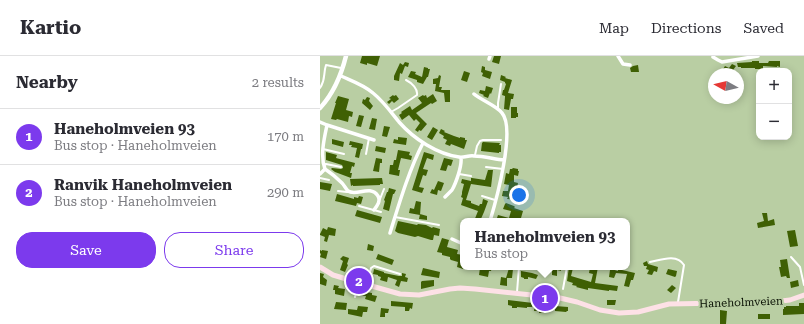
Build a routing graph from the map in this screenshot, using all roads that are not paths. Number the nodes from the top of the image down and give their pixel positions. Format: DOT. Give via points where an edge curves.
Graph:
graph roads {
  1 [pos="346,56"];
  2 [pos="618,56"];
  3 [pos="758,56"];
  4 [pos="712,57"];
  5 [pos="630,65"];
  6 [pos="343,68"];
  7 [pos="341,76"];
  8 [pos="406,80"];
  9 [pos="501,84"];
  10 [pos="320,88"];
  11 [pos="474,94"];
  12 [pos="320,108"];
  13 [pos="498,109"];
  14 [pos="391,112"];
  15 [pos="320,122"];
  16 [pos="327,125"];
  17 [pos="368,138"];
  18 [pos="320,139"];
  19 [pos="374,140"];
  20 [pos="501,140"];
  21 [pos="324,142"];
  22 [pos="423,143"];
  23 [pos="322,149"];
  24 [pos="344,154"];
  25 [pos="366,154"];
  26 [pos="320,155"];
  27 [pos="475,156"];
  28 [pos="461,158"];
  29 [pos="504,160"];
  30 [pos="324,167"];
  31 [pos="341,167"];
  32 [pos="486,167"];
  33 [pos="503,169"];
  34 [pos="320,174"];
  35 [pos="458,174"];
  36 [pos="471,176"];
  37 [pos="320,178"];
  38 [pos="329,180"];
  39 [pos="384,189"];
  40 [pos="338,191"];
  41 [pos="349,191"];
  42 [pos="482,196"];
  43 [pos="445,197"];
  44 [pos="379,200"];
  45 [pos="496,200"];
  46 [pos="359,206"];
  47 [pos="374,210"];
  48 [pos="381,212"];
  49 [pos="395,217"];
  50 [pos="491,218"];
  51 [pos="439,225"];
  52 [pos="390,233"];
  53 [pos="452,239"];
  54 [pos="460,243"];
  55 [pos="791,257"];
  56 [pos="650,262"];
  57 [pos="320,267"];
  58 [pos="519,270"];
  59 [pos="566,270"];
  60 [pos="400,274"];
  61 [pos="358,283"];
  62 [pos="804,285"];
  63 [pos="367,286"];
  64 [pos="563,289"];
  65 [pos="517,293"];
  66 [pos="804,295"];
  67 [pos="355,297"];
  68 [pos="678,304"];
  1 -- 6 [label="street"];
  2 -- 5 [label="street" via="623,64"];
  3 -- 4 [label="street" via="722,62"];
  6 -- 7 [label="street"];
  6 -- 10 [label="lane" via="326,65"];
  7 -- 12 [label="street" via="333,92"];
  7 -- 14 [label="street" via="372,92"];
  8 -- 14 [label="lane" via="412,84 417,95"];
  9 -- 13 [label="lane"];
  11 -- 13 [label="street"];
  13 -- 29 [label="street" via="507,122"];
  14 -- 22 [label="street" via="404,128"];
  15 -- 16 [label="street"];
  16 -- 17 [label="street"];
  16 -- 21 [label="street"];
  17 -- 19 [label="street"];
  17 -- 25 [label="lane"];
  18 -- 21 [label="lane"];
  20 -- 27 [label="lane" via="480,141"];
  21 -- 23 [label="street"];
  22 -- 28 [label="street"];
  22 -- 49 [label="street"];
  23 -- 24 [label="lane"];
  23 -- 26 [label="street"];
  26 -- 30 [label="street"];
  27 -- 28 [label="street"];
  27 -- 29 [label="street"];
  28 -- 35 [label="street"];
  29 -- 33 [label="street"];
  30 -- 31 [label="lane" via="326,164"];
  30 -- 34 [label="street"];
  30 -- 41 [label="street"];
  32 -- 33 [label="lane"];
  33 -- 45 [label="street"];
  35 -- 36 [label="lane"];
  35 -- 43 [label="street"];
  37 -- 38 [label="lane"];
  39 -- 44 [label="lane"];
  40 -- 41 [label="lane"];
  41 -- 44 [label="street" via="371,191 377,194"];
  42 -- 45 [label="lane"];
  44 -- 47 [label="street"];
  45 -- 50 [label="street"];
  46 -- 47 [label="lane"];
  47 -- 48 [label="lane"];
  49 -- 51 [label="lane"];
  49 -- 52 [label="street"];
  53 -- 54 [label="street"];
  55 -- 62 [label="lane" via="800,267"];
  56 -- 68 [label="lane" via="670,258 678,259 684,264"];
  57 -- 61 [label="main road, Haneholmveien" via="338,277"];
  58 -- 65 [label="lane"];
  59 -- 64 [label="lane"];
  60 -- 63 [label="lane" via="373,266"];
  61 -- 63 [label="main road, Haneholmveien"];
  61 -- 67 [label="lane"];
  63 -- 65 [label="main road, Haneholmveien" via="410,295 460,288"];
  65 -- 68 [label="main road, Haneholmveien" via="560,298 619,313"];
  66 -- 68 [label="main road, Haneholmveien" via="772,302"];
}
